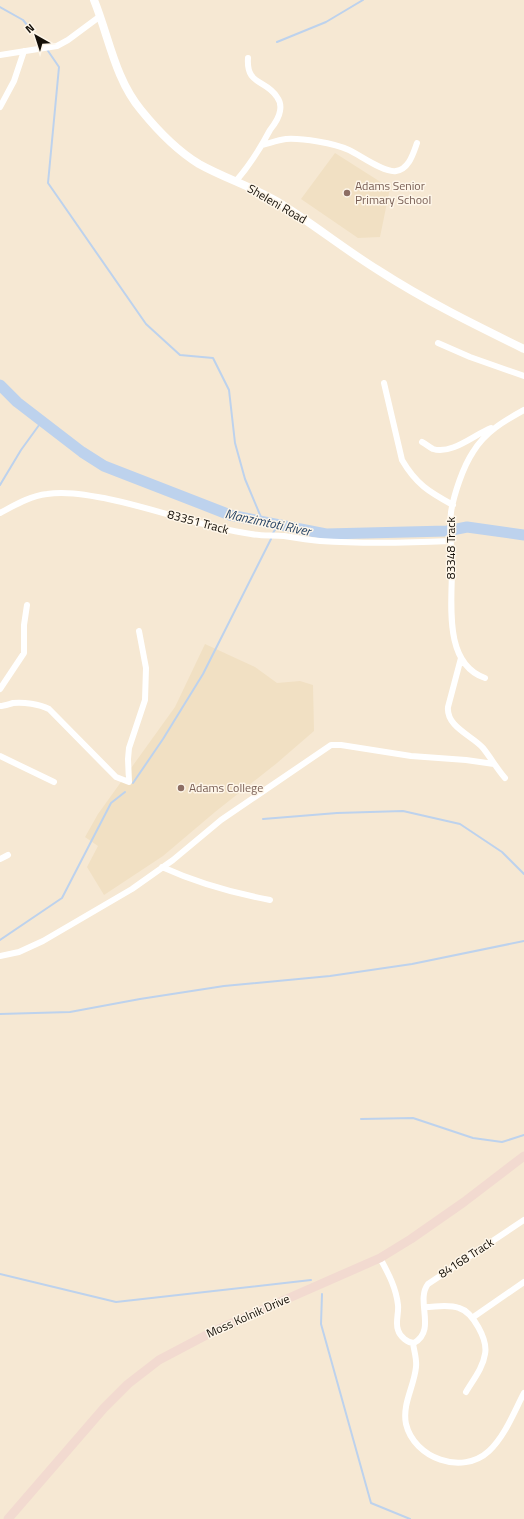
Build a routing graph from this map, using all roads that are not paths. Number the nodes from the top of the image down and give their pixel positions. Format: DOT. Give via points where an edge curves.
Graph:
graph roads {
  1 [pos="94,0"];
  2 [pos="99,17"];
  3 [pos="24,51"];
  4 [pos="0,55"];
  5 [pos="248,58"];
  6 [pos="0,107"];
  7 [pos="417,143"];
  8 [pos="262,145"];
  9 [pos="236,181"];
  10 [pos="438,343"];
  11 [pos="524,349"];
  12 [pos="524,376"];
  13 [pos="384,383"];
  14 [pos="524,410"];
  15 [pos="496,427"];
  16 [pos="422,442"];
  17 [pos="453,505"];
  18 [pos="0,513"];
  19 [pos="450,541"];
  20 [pos="27,605"];
  21 [pos="139,631"];
  22 [pos="461,658"];
  23 [pos="485,678"];
  24 [pos="0,689"];
  25 [pos="0,706"];
  26 [pos="0,756"];
  27 [pos="494,764"];
  28 [pos="505,778"];
  29 [pos="54,782"];
  30 [pos="8,855"];
  31 [pos="0,859"];
  32 [pos="162,867"];
  33 [pos="270,900"];
  34 [pos="0,956"];
  35 [pos="524,1156"];
  36 [pos="524,1220"];
  37 [pos="380,1258"];
  38 [pos="524,1282"];
  39 [pos="425,1307"];
  40 [pos="472,1318"];
  41 [pos="413,1343"];
  42 [pos="466,1392"];
  43 [pos="524,1394"];
  44 [pos="8,1519"];
  1 -- 2 [label="street, Sheleni Road"];
  2 -- 3 [label="street" via="57,46"];
  2 -- 9 [label="street, Sheleni Road" via="125,86 141,110 184,154"];
  3 -- 4 [label="street"];
  3 -- 6 [label="street" via="14,81"];
  5 -- 8 [label="street" via="248,71 252,78 274,92 280,104 280,112"];
  7 -- 8 [label="street" via="408,163 395,171 335,144 287,139"];
  8 -- 9 [label="street"];
  9 -- 11 [label="street, Sheleni Road" via="294,212 376,270 426,300"];
  10 -- 12 [label="street"];
  13 -- 17 [label="street" via="402,460 418,483"];
  14 -- 15 [label="street, 83348 Track"];
  15 -- 16 [label="street" via="452,447 434,449"];
  15 -- 17 [label="street, 83348 Track" via="472,453"];
  17 -- 19 [label="street, 83348 Track"];
  18 -- 19 [label="street, 83351 Track" via="30,498 47,494 68,494 128,503 212,526 264,536 382,543"];
  19 -- 22 [label="street, 83348 Track" via="452,632"];
  20 -- 24 [label="street" via="24,653"];
  21 -- 25 [label="street" via="146,668 145,700 129,748 129,782 116,777 49,709 24,703"];
  22 -- 23 [label="street, 83348 Track" via="471,672"];
  22 -- 27 [label="street" via="448,714 461,731 484,749"];
  26 -- 29 [label="street"];
  27 -- 28 [label="street"];
  27 -- 32 [label="street" via="332,745 221,820"];
  30 -- 31 [label="street"];
  32 -- 33 [label="street" via="218,888"];
  32 -- 34 [label="street" via="125,893 43,941 19,952"];
  35 -- 37 [label="main road, Moss Kolnik Drive" via="464,1202"];
  36 -- 39 [label="street, 84168 Track" via="430,1281 425,1289"];
  37 -- 41 [label="street" via="397,1295 398,1331"];
  37 -- 44 [label="main road, Moss Kolnik Drive" via="214,1331 159,1360 128,1384 107,1405"];
  38 -- 40 [label="street"];
  39 -- 40 [label="street" via="451,1306 459,1308"];
  39 -- 41 [label="street, 84168 Track" via="425,1329 418,1341"];
  40 -- 42 [label="street" via="484,1339 486,1350 481,1367"];
  41 -- 43 [label="street" via="416,1366 406,1403 406,1423 414,1442 433,1457 461,1462 486,1454 496,1444"];
}
